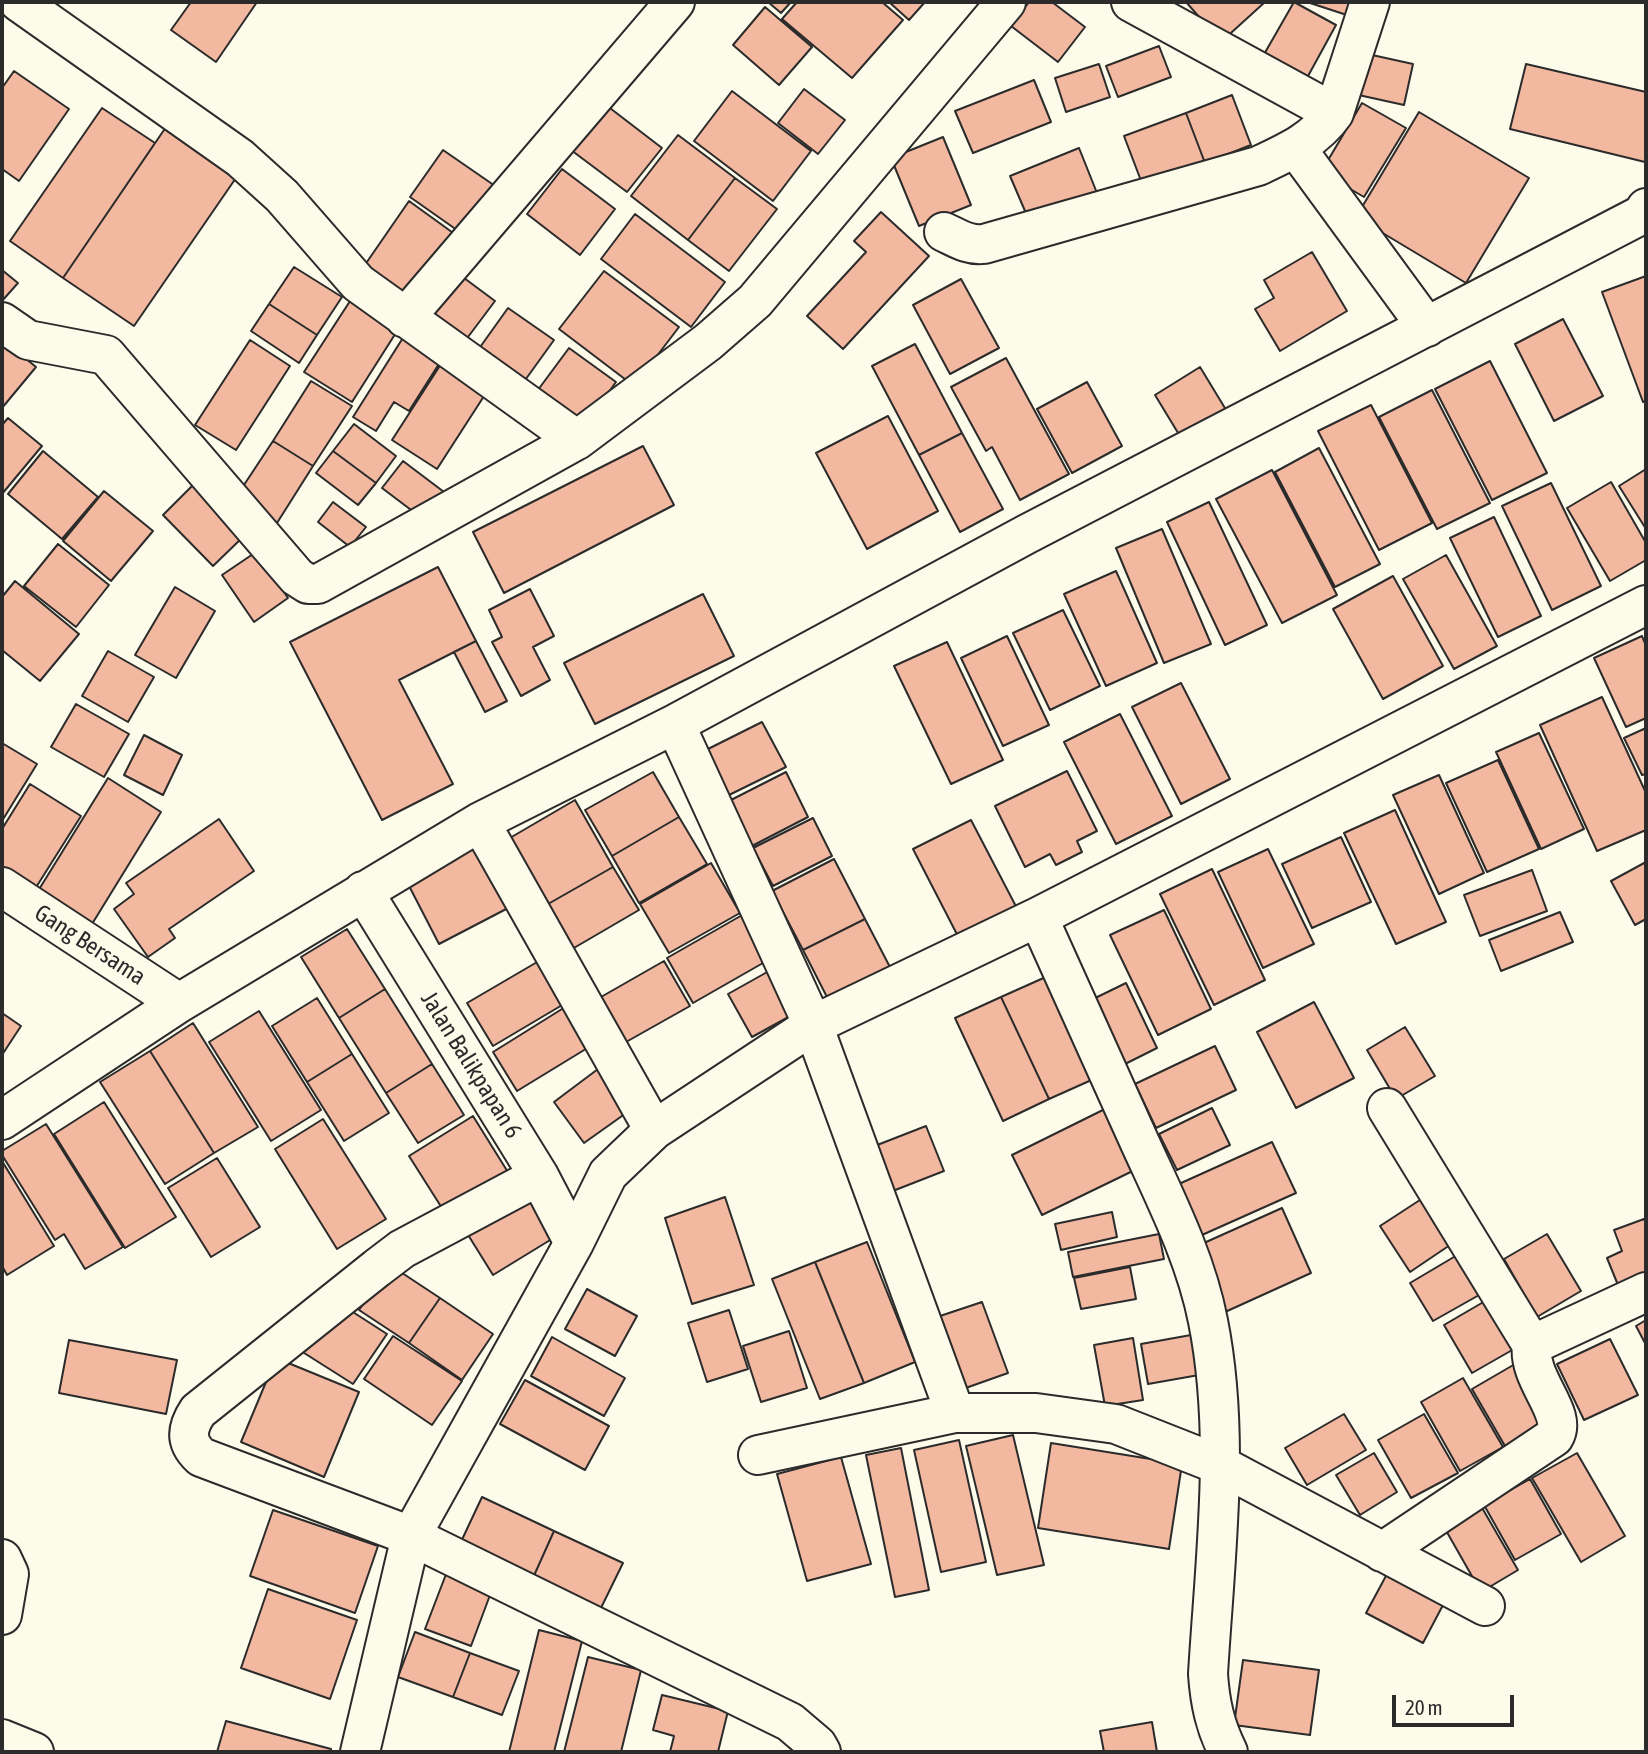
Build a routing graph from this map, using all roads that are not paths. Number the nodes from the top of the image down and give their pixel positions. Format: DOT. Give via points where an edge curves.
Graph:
graph roads {
  1 [pos="19,2"];
  2 [pos="674,2"];
  3 [pos="1006,2"];
  4 [pos="1131,2"];
  5 [pos="1370,2"];
  6 [pos="1334,113"];
  7 [pos="1296,148"];
  8 [pos="1645,214"];
  9 [pos="944,232"];
  10 [pos="405,318"];
  11 [pos="2,322"];
  12 [pos="1427,327"];
  13 [pos="577,440"];
  14 [pos="1646,605"];
  15 [pos="675,724"];
  16 [pos="480,822"];
  17 [pos="2,887"];
  18 [pos="363,891"];
  19 [pos="1038,917"];
  20 [pos="179,1003"];
  21 [pos="813,1025"];
  22 [pos="1387,1108"];
  23 [pos="2,1120"];
  24 [pos="654,1130"];
  25 [pos="538,1176"];
  26 [pos="574,1243"];
  27 [pos="1646,1292"];
  28 [pos="1532,1345"];
  29 [pos="955,1413"];
  30 [pos="758,1455"];
  31 [pos="1220,1465"];
  32 [pos="411,1536"];
  33 [pos="1382,1552"];
  34 [pos="2,1559"];
  35 [pos="1485,1606"];
  36 [pos="2,1615"];
  37 [pos="2,1739"];
  38 [pos="366,1750"];
  39 [pos="34,1752"];
  40 [pos="821,1752"];
  41 [pos="1228,1752"];
  1 -- 10 [label="street" via="240,158 282,196 358,283"];
  2 -- 10 [label="street"];
  3 -- 13 [label="street" via="755,302"];
  4 -- 6 [label="street"];
  5 -- 6 [label="street"];
  6 -- 7 [label="street" via="1324,128"];
  7 -- 9 [label="street" via="1258,166 984,244 965,242"];
  7 -- 12 [label="street"];
  8 -- 12 [label="street"];
  10 -- 13 [label="street"];
  11 -- 13 [label="street" via="28,340 106,355 308,584 318,584"];
  12 -- 15 [label="street" via="1027,534"];
  14 -- 19 [label="street"];
  15 -- 16 [label="street"];
  15 -- 21 [label="street"];
  16 -- 18 [label="street"];
  16 -- 24 [label="street"];
  17 -- 20 [label="street, Gang Bersama"];
  18 -- 20 [label="street"];
  18 -- 25 [label="street, Jalan Balikpapan 6"];
  19 -- 21 [label="street"];
  19 -- 31 [label="street" via="1191,1261 1208,1319 1217,1379"];
  20 -- 23 [label="street"];
  21 -- 24 [label="street"];
  21 -- 29 [label="street"];
  22 -- 28 [label="street"];
  24 -- 26 [label="street" via="608,1174"];
  25 -- 26 [label="street, Jalan Balikpapan 6"];
  25 -- 32 [label="street" via="402,1249 198,1411 191,1422 191,1447 201,1457"];
  26 -- 32 [label="street"];
  27 -- 28 [label="street"];
  28 -- 33 [label="street" via="1533,1368 1558,1419 1553,1437"];
  29 -- 30 [label="street"];
  29 -- 31 [label="street" via="1035,1413 1116,1424"];
  31 -- 33 [label="street"];
  31 -- 41 [label="street" via="1208,1674 1209,1701"];
  32 -- 38 [label="street"];
  32 -- 40 [label="street" via="790,1722"];
  33 -- 35 [label="street"];
  34 -- 36 [label="street" via="9,1574"];
  37 -- 39 [label="street"];
}
